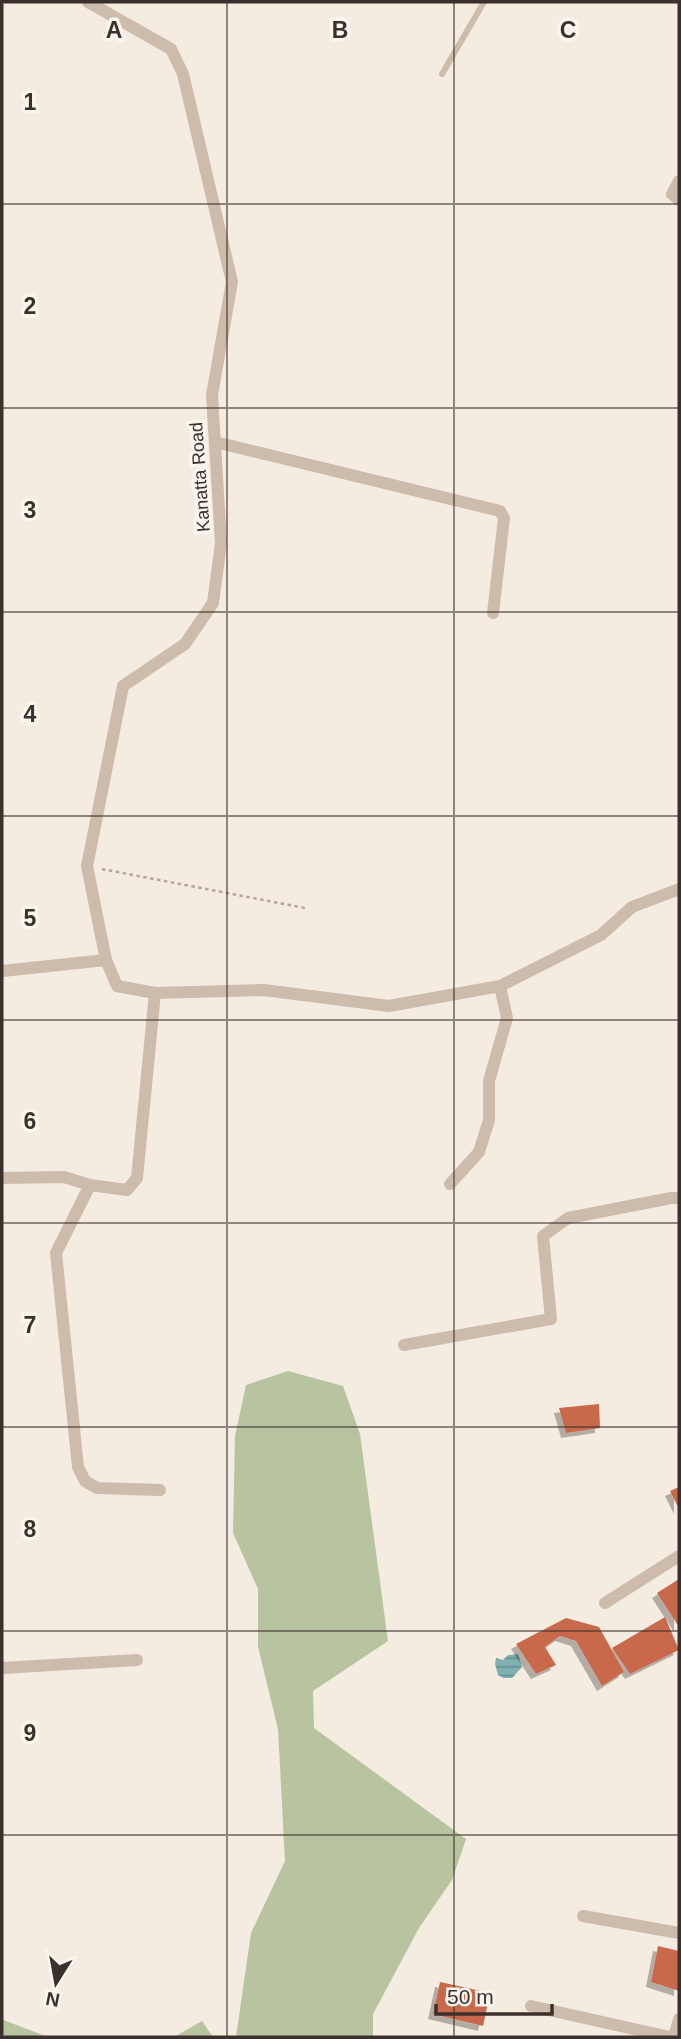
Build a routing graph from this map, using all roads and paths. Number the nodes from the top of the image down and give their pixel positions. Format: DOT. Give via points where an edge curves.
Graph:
graph roads {
  1 [pos="88,2"];
  2 [pos="484,2"];
  3 [pos="442,74"];
  4 [pos="679,181"];
  5 [pos="679,200"];
  6 [pos="215,442"];
  7 [pos="493,613"];
  8 [pos="87,866"];
  9 [pos="679,889"];
  10 [pos="305,908"];
  11 [pos="106,960"];
  12 [pos="2,971"];
  13 [pos="500,986"];
  14 [pos="155,993"];
  15 [pos="2,1178"];
  16 [pos="450,1184"];
  17 [pos="90,1185"];
  18 [pos="679,1198"];
  19 [pos="404,1345"];
  20 [pos="160,1490"];
  21 [pos="679,1556"];
  22 [pos="606,1603"];
  23 [pos="136,1660"];
  24 [pos="2,1668"];
  25 [pos="583,1916"];
  26 [pos="679,1933"];
  27 [pos="531,2006"];
  28 [pos="679,2019"];
  29 [pos="672,2037"];
  1 -- 6 [label="street, Kanatta Road" via="171,49 183,74 232,282 212,395"];
  2 -- 3 [label="lane"];
  4 -- 5 [label="street" via="672,194"];
  6 -- 7 [label="street" via="500,511 504,518"];
  6 -- 8 [label="street, Kanatta Road" via="222,543 213,604 186,644 123,687"];
  8 -- 10 [label="path"];
  8 -- 11 [label="street, Kanatta Road"];
  9 -- 13 [label="street" via="632,907 601,935"];
  11 -- 12 [label="street"];
  11 -- 14 [label="street" via="117,986"];
  13 -- 14 [label="street" via="389,1006 264,990"];
  13 -- 16 [label="street" via="507,1018 489,1081 489,1120 479,1152"];
  14 -- 17 [label="street" via="137,1178 127,1190"];
  15 -- 17 [label="street" via="64,1177"];
  17 -- 20 [label="street" via="57,1253 78,1467 85,1481 97,1488"];
  18 -- 19 [label="street" via="568,1218 543,1236 551,1319"];
  21 -- 22 [label="street"];
  23 -- 24 [label="street"];
  25 -- 26 [label="street"];
  27 -- 29 [label="street"];
  28 -- 29 [label="street"];
}
